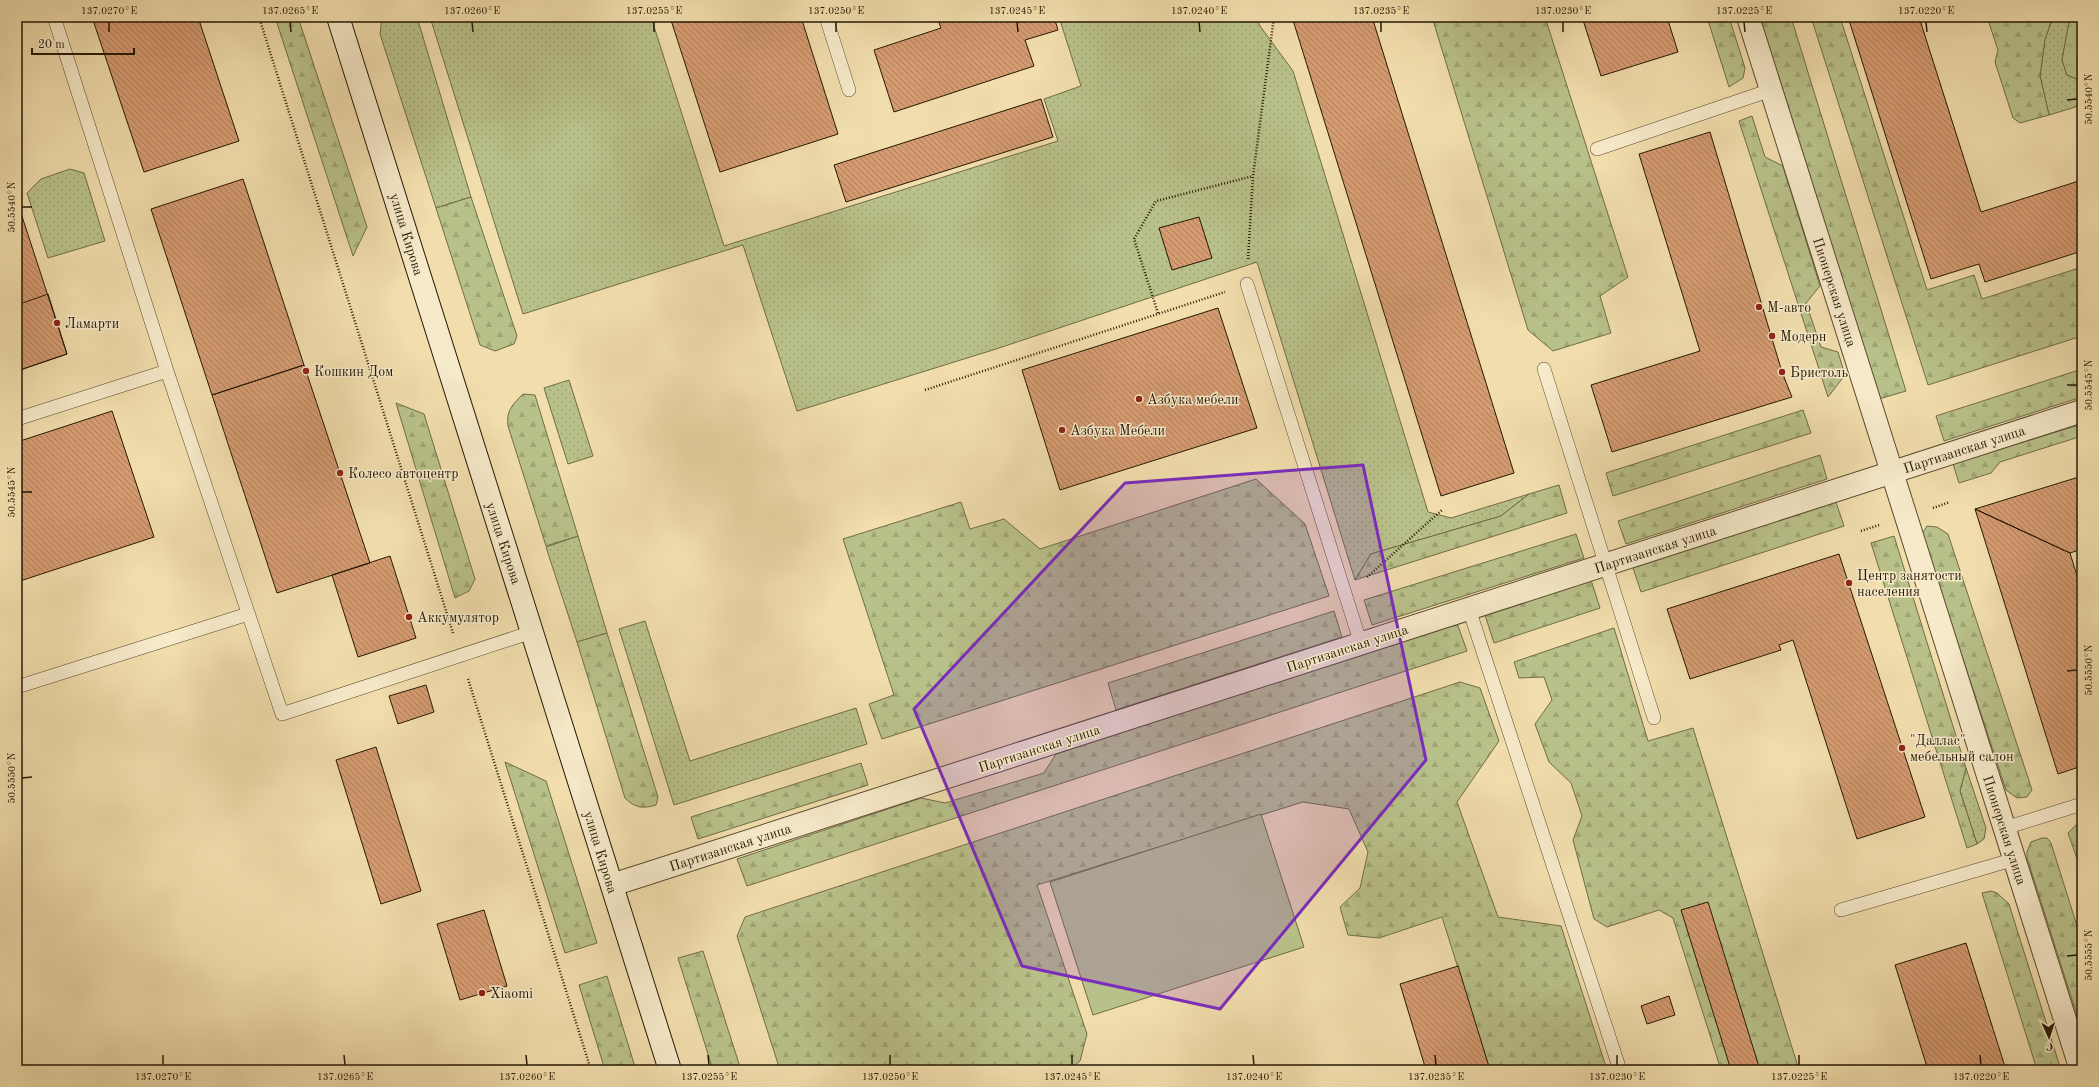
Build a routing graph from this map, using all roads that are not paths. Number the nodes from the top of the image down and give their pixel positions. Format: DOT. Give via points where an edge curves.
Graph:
graph roads {
  1 [pos="54,17"];
  2 [pos="338,17"];
  3 [pos="826,17"];
  4 [pos="1748,17"];
  5 [pos="849,90"];
  6 [pos="1771,90"];
  7 [pos="1597,148"];
  8 [pos="1247,284"];
  9 [pos="1544,369"];
  10 [pos="167,371"];
  11 [pos="2082,411"];
  12 [pos="17,419"];
  13 [pos="1892,472"];
  14 [pos="1607,564"];
  15 [pos="1469,609"];
  16 [pos="248,614"];
  17 [pos="532,632"];
  18 [pos="1361,644"];
  19 [pos="17,688"];
  20 [pos="1654,718"];
  21 [pos="2082,804"];
  22 [pos="2005,828"];
  23 [pos="2015,859"];
  24 [pos="612,885"];
  25 [pos="1841,910"];
  26 [pos="670,1070"];
  27 [pos="1620,1070"];
  28 [pos="2081,1070"];
  1 -- 10 [label="lane"];
  2 -- 17 [label="street, улица Кирова"];
  3 -- 5 [label="lane"];
  4 -- 6 [label="street, Пионерская улица"];
  6 -- 7 [label="lane"];
  6 -- 13 [label="street, Пионерская улица"];
  8 -- 18 [label="lane"];
  9 -- 14 [label="lane"];
  10 -- 12 [label="lane"];
  10 -- 16 [label="lane"];
  11 -- 13 [label="street, Партизанская улица"];
  13 -- 14 [label="street, Партизанская улица"];
  13 -- 22 [label="street, Пионерская улица"];
  14 -- 15 [label="street, Партизанская улица"];
  14 -- 20 [label="lane"];
  15 -- 18 [label="street, Партизанская улица"];
  15 -- 27 [label="lane"];
  16 -- 17 [label="lane" via="282,714"];
  16 -- 19 [label="lane"];
  17 -- 24 [label="street, улица Кирова"];
  18 -- 24 [label="street, Партизанская улица"];
  21 -- 22 [label="lane"];
  22 -- 23 [label="street, Пионерская улица"];
  23 -- 25 [label="lane"];
  23 -- 28 [label="street, Пионерская улица"];
  24 -- 26 [label="street, улица Кирова"];
}
